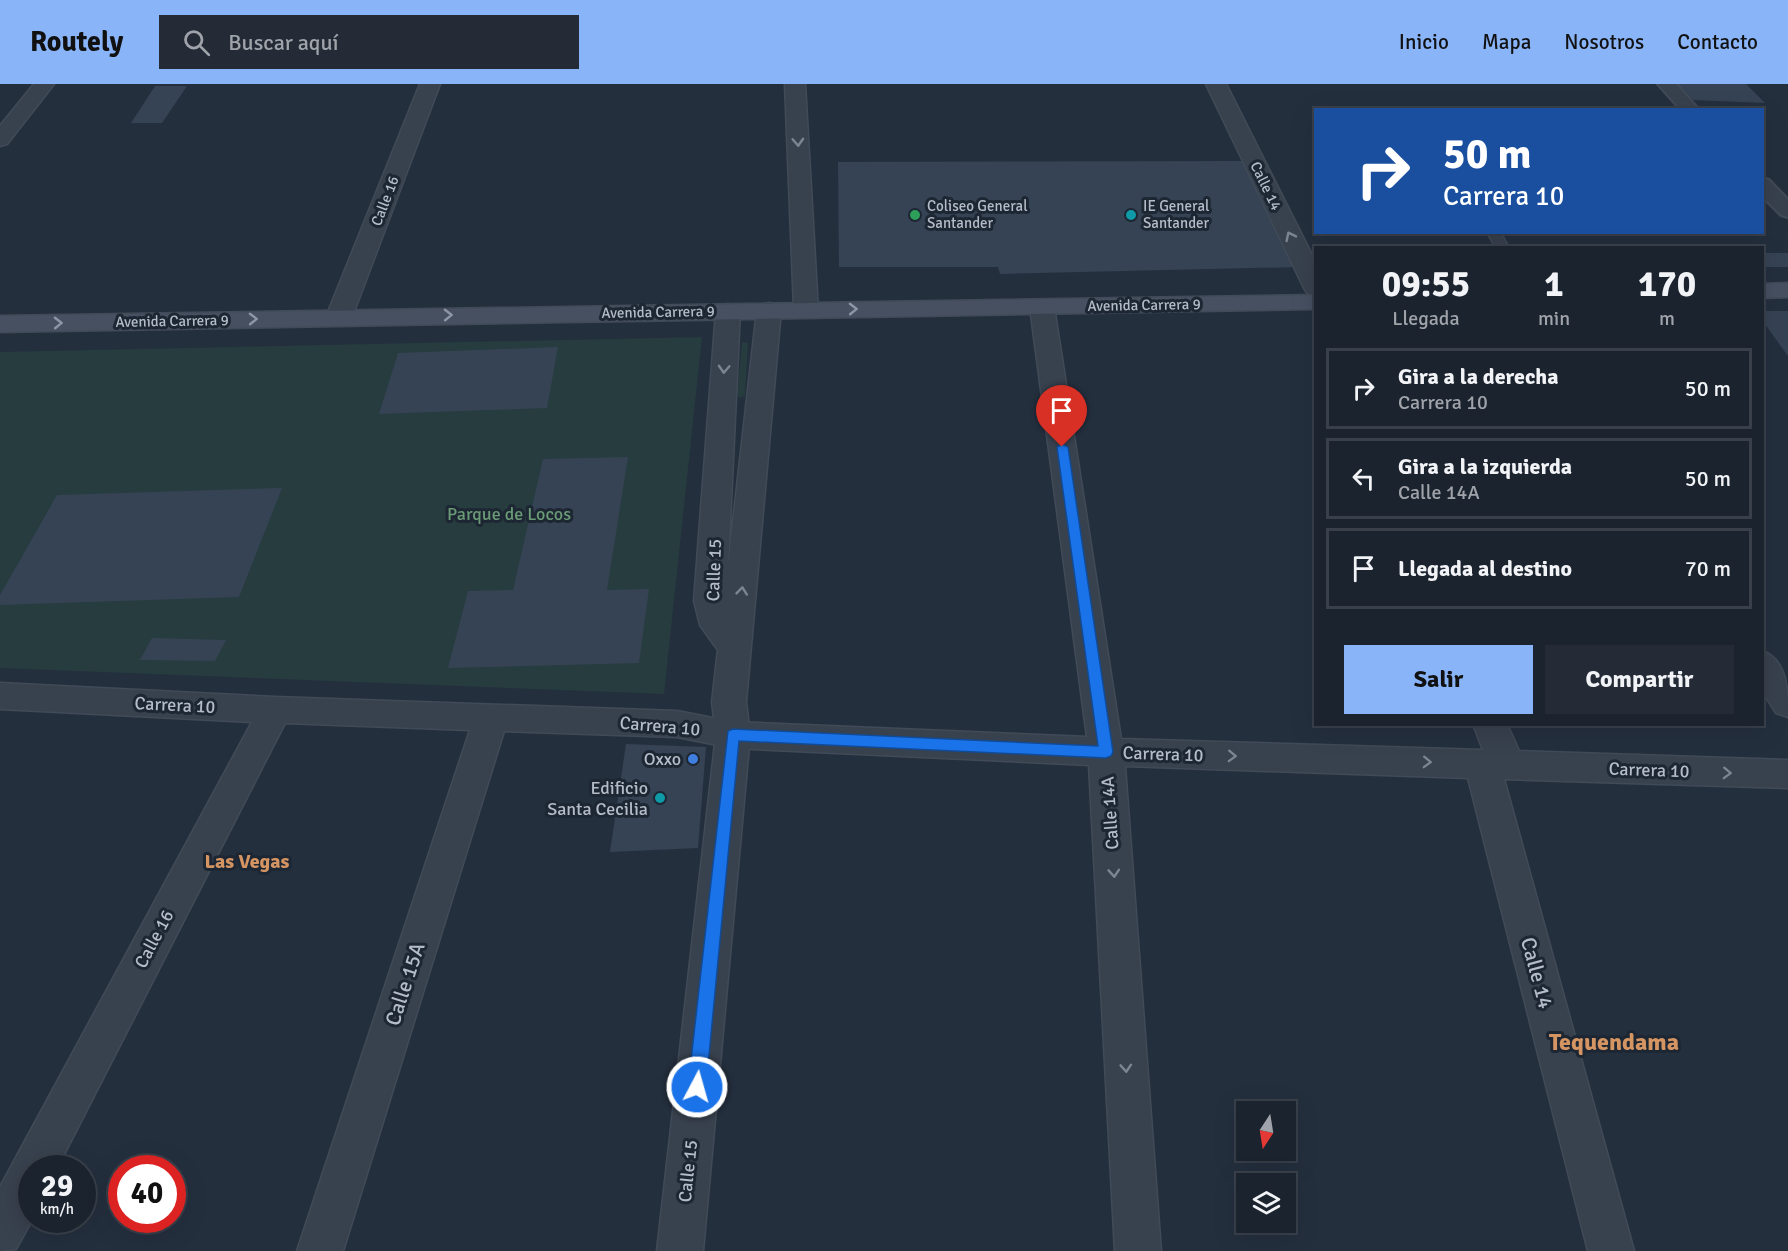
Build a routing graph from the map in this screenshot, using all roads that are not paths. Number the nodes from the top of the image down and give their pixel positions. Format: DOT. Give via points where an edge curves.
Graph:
graph roads {
  1 [pos="44,84"];
  2 [pos="430,84"];
  3 [pos="795,84"];
  4 [pos="1216,84"];
  5 [pos="1667,84"];
  6 [pos="1689,108"];
  7 [pos="0,140"];
  8 [pos="1764,186"];
  9 [pos="1788,211"];
  10 [pos="1314,284"];
  11 [pos="1788,290"];
  12 [pos="1764,291"];
  13 [pos="1314,302"];
  14 [pos="1042,306"];
  15 [pos="769,310"];
  16 [pos="806,310"];
  17 [pos="728,311"];
  18 [pos="339,317"];
  19 [pos="0,324"];
  20 [pos="736,649"];
  21 [pos="1764,666"];
  22 [pos="0,696"];
  23 [pos="1788,704"];
  24 [pos="275,710"];
  25 [pos="490,718"];
  26 [pos="1490,726"];
  27 [pos="733,735"];
  28 [pos="1106,752"];
  29 [pos="1494,765"];
  30 [pos="1788,774"];
  31 [pos="41,1155"];
  32 [pos="18,1199"];
  33 [pos="0,1233"];
  34 [pos="320,1251"];
  35 [pos="680,1251"];
  36 [pos="1138,1251"];
  37 [pos="1611,1251"];
  1 -- 7 [label="street"];
  2 -- 18 [label="street, Calle 16"];
  3 -- 16 [label="street, one-way"];
  10 -- 4 [label="street, Calle 14, one-way"];
  5 -- 6 [label="street"];
  8 -- 9 [label="street"];
  11 -- 12 [label="main road"];
  13 -- 14 [label="main road, Avenida Carrera 9"];
  16 -- 14 [label="main road, Avenida Carrera 9, one-way"];
  14 -- 28 [label="street, Calle 14A"];
  15 -- 16 [label="main road, Avenida Carrera 9"];
  15 -- 17 [label="main road, Avenida Carrera 9"];
  20 -- 15 [label="street, one-way"];
  18 -- 17 [label="main road, Avenida Carrera 9, one-way"];
  17 -- 20 [label="street, Calle 15, one-way" via="711,601 716,625"];
  19 -- 18 [label="main road, Avenida Carrera 9, one-way"];
  20 -- 27 [label="street, Calle 15" via="729,702"];
  21 -- 23 [label="street"];
  22 -- 24 [label="street, Carrera 10"];
  24 -- 25 [label="street, Carrera 10"];
  24 -- 31 [label="street, Calle 16"];
  25 -- 27 [label="street, Carrera 10" via="677,724"];
  25 -- 34 [label="street, Calle 15A"];
  26 -- 29 [label="street, Calle 14"];
  27 -- 28 [label="street, Carrera 10"];
  27 -- 35 [label="street, Calle 15"];
  28 -- 29 [label="street, Carrera 10, one-way"];
  28 -- 36 [label="street, Calle 14A, one-way"];
  29 -- 30 [label="street, Carrera 10, one-way"];
  29 -- 37 [label="street, Calle 14"];
  32 -- 33 [label="street"];
}
